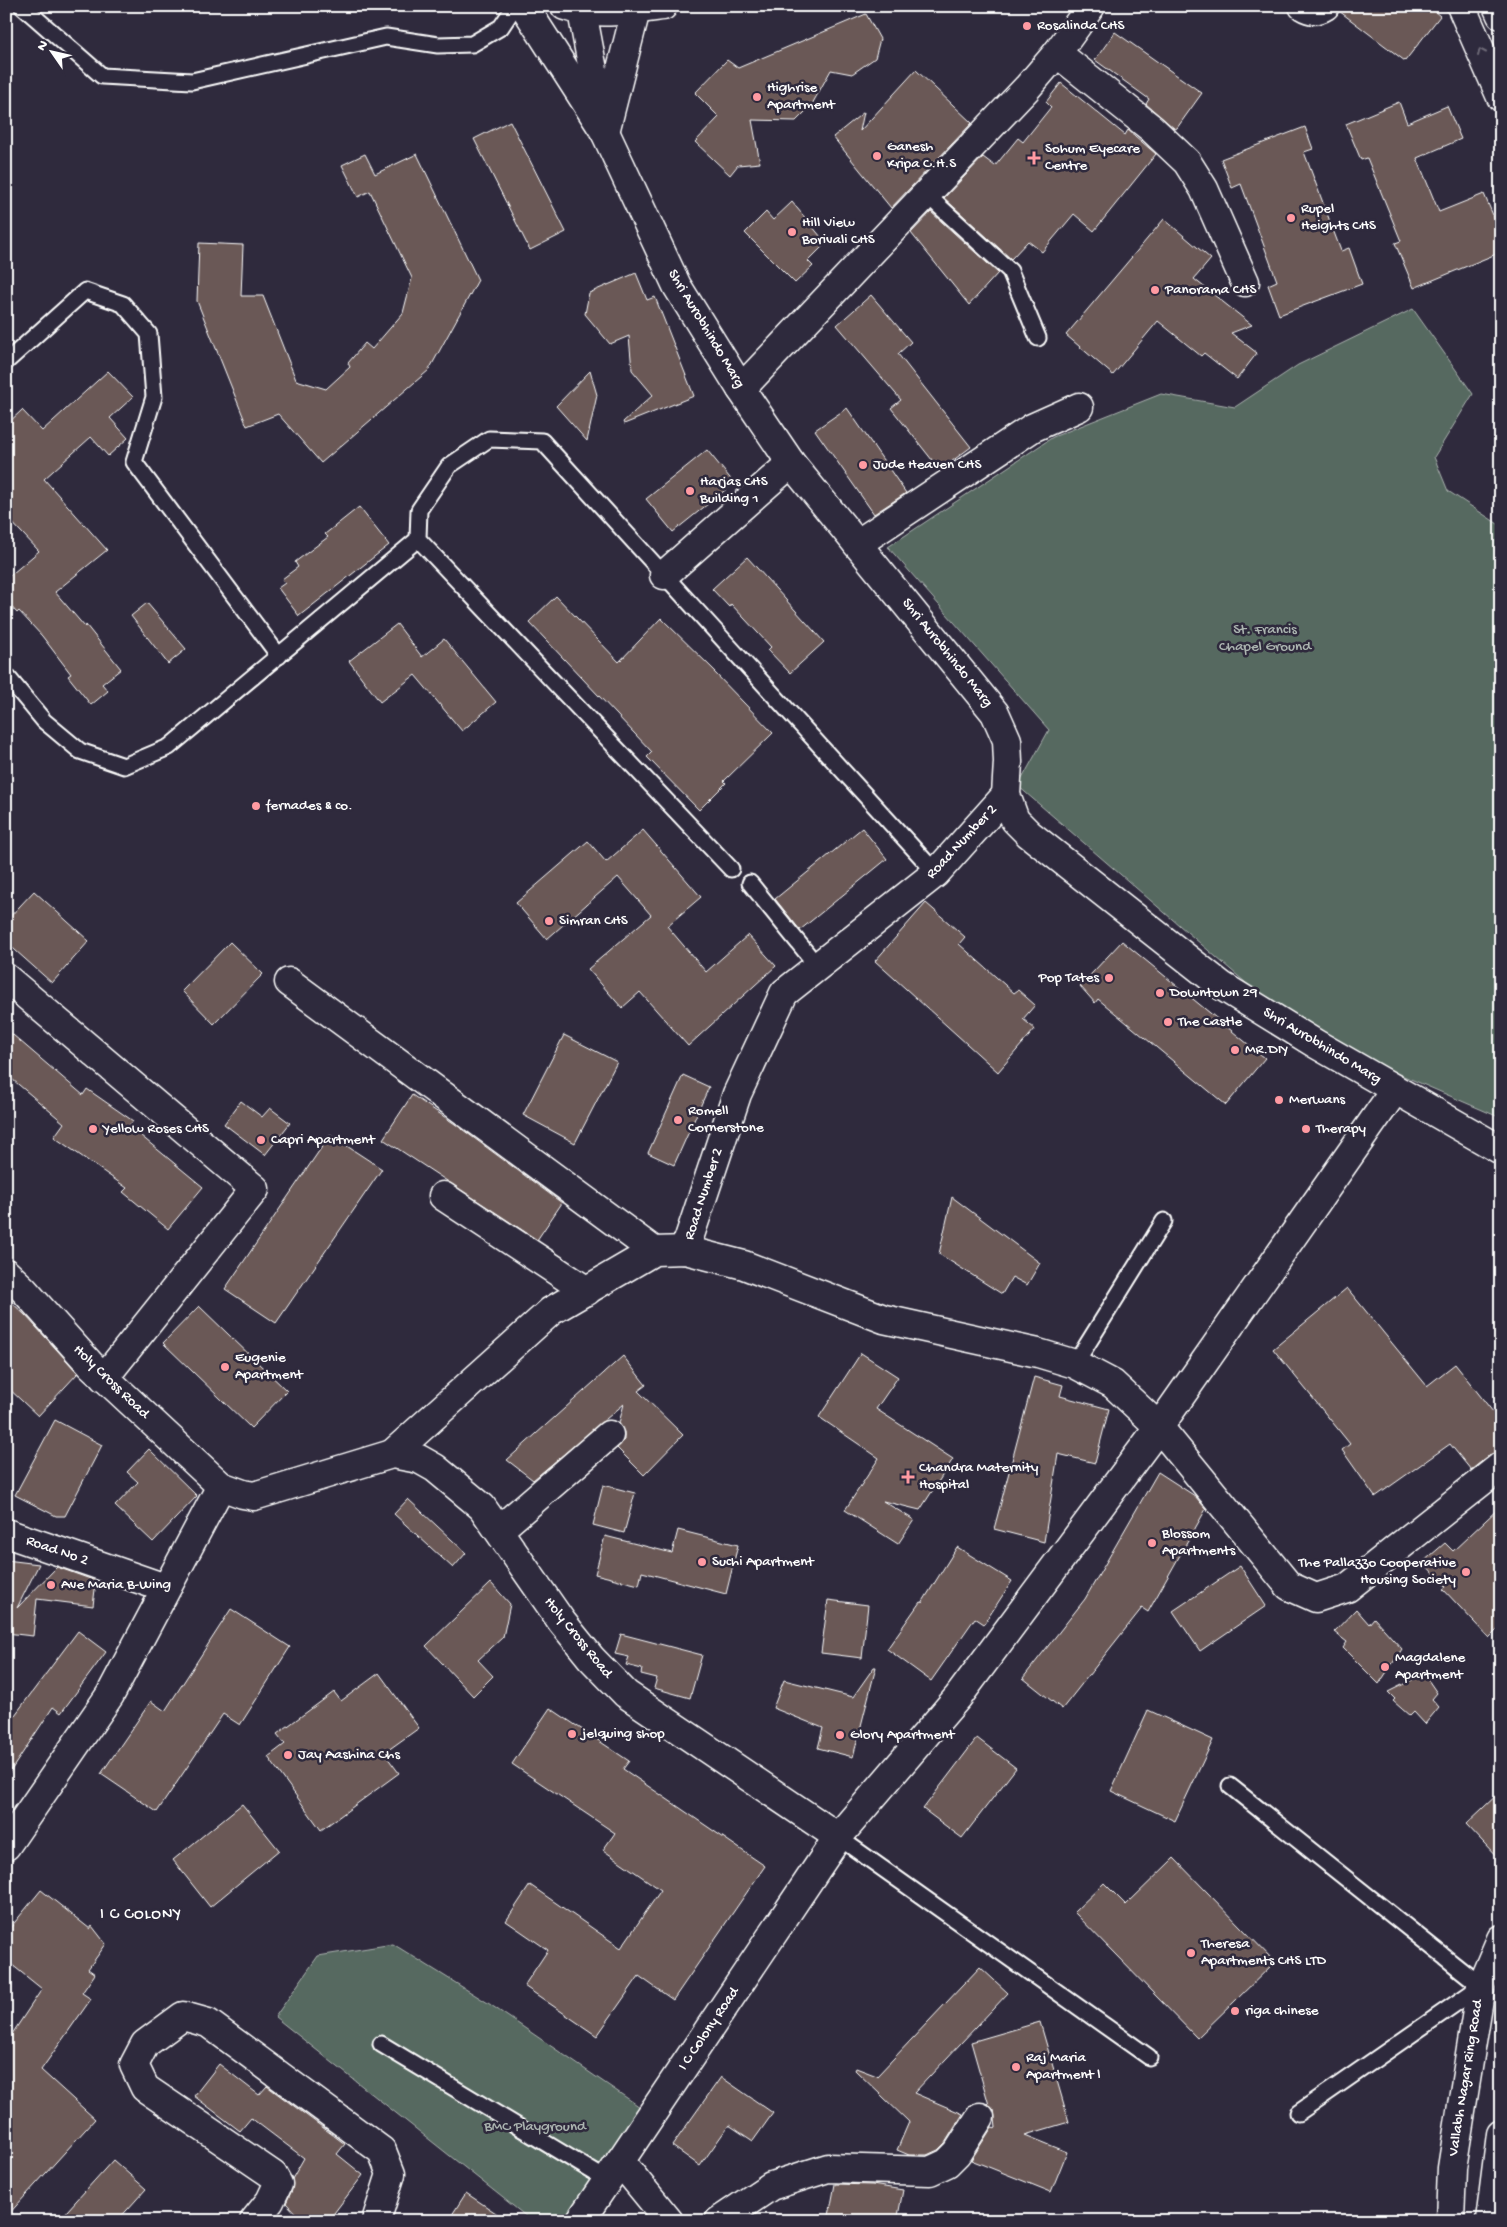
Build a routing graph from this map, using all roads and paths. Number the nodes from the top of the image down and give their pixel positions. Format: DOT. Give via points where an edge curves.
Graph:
graph roads {
  1 [pos="22,6"];
  2 [pos="515,6"];
  3 [pos="524,6"];
  4 [pos="1090,6"];
  5 [pos="1303,6"];
  6 [pos="1325,6"];
  7 [pos="1460,6"];
  8 [pos="1497,6"];
  9 [pos="646,7"];
  10 [pos="576,8"];
  11 [pos="1501,15"];
  12 [pos="1057,53"];
  13 [pos="1501,97"];
  14 [pos="605,132"];
  15 [pos="926,194"];
  16 [pos="1245,282"];
  17 [pos="1038,338"];
  18 [pos="6,362"];
  19 [pos="741,389"];
  20 [pos="1079,407"];
  21 [pos="791,463"];
  22 [pos="418,539"];
  23 [pos="857,544"];
  24 [pos="664,575"];
  25 [pos="279,656"];
  26 [pos="6,676"];
  27 [pos="1006,795"];
  28 [pos="731,869"];
  29 [pos="936,873"];
  30 [pos="750,883"];
  31 [pos="818,967"];
  32 [pos="6,978"];
  33 [pos="289,982"];
  34 [pos="1395,1090"];
  35 [pos="1501,1150"];
  36 [pos="443,1196"];
  37 [pos="1164,1221"];
  38 [pos="685,1250"];
  39 [pos="654,1251"];
  40 [pos="6,1274"];
  41 [pos="587,1291"];
  42 [pos="1074,1364"];
  43 [pos="104,1378"];
  44 [pos="1159,1427"];
  45 [pos="609,1435"];
  46 [pos="392,1454"];
  47 [pos="1501,1466"];
  48 [pos="221,1486"];
  49 [pos="499,1530"];
  50 [pos="6,1533"];
  51 [pos="165,1588"];
  52 [pos="1230,1786"];
  53 [pos="838,1837"];
  54 [pos="6,1846"];
  55 [pos="1501,1939"];
  56 [pos="1481,1986"];
  57 [pos="381,2044"];
  58 [pos="1149,2057"];
  59 [pos="1298,2113"];
  60 [pos="980,2117"];
  61 [pos="1501,2134"];
  62 [pos="614,2170"];
  63 [pos="254,2221"];
  64 [pos="376,2221"];
  65 [pos="580,2221"];
  66 [pos="669,2221"];
  67 [pos="719,2221"];
  68 [pos="1450,2221"];
  69 [pos="1490,2221"];
  1 -- 2 [label="lane" via="102,76 192,81 386,37 438,45 472,44 501,27"];
  3 -- 14 [label="street, Shri Aurobhindo Marg"];
  4 -- 12 [label="street"];
  5 -- 6 [label="street" via="1319,10"];
  13 -- 7 [label="street, one-way"];
  8 -- 11 [label="street"];
  9 -- 10 [label="street"];
  9 -- 14 [label="street"];
  10 -- 14 [label="street, Shri Aurobhindo Marg"];
  12 -- 15 [label="street"];
  12 -- 16 [label="street" via="1151,128 1187,162 1204,189"];
  14 -- 19 [label="street, Shri Aurobhindo Marg" via="677,286"];
  15 -- 17 [label="lane" via="1010,271"];
  15 -- 19 [label="street"];
  18 -- 25 [label="lane" via="86,291 123,304 149,334 154,396 134,462"];
  19 -- 21 [label="street, Shri Aurobhindo Marg"];
  20 -- 23 [label="street" via="1032,428"];
  21 -- 23 [label="street, Shri Aurobhindo Marg"];
  21 -- 24 [label="street"];
  22 -- 24 [label="lane" via="419,510 449,466 489,439 542,441"];
  22 -- 25 [label="lane"];
  22 -- 28 [label="lane"];
  23 -- 27 [label="street, Shri Aurobhindo Marg" via="995,713 1007,740"];
  24 -- 29 [label="lane"];
  25 -- 26 [label="lane" via="169,747 124,766 80,751 44,721"];
  27 -- 29 [label="street, Road Number 2"];
  27 -- 34 [label="street, Shri Aurobhindo Marg" via="1015,820 1029,834 1222,986"];
  29 -- 31 [label="street, Road Number 2"];
  30 -- 31 [label="lane"];
  31 -- 38 [label="street, Road Number 2" via="784,993 737,1094"];
  32 -- 43 [label="street" via="255,1189"];
  33 -- 39 [label="street"];
  34 -- 35 [label="street, Shri Aurobhindo Marg"];
  34 -- 44 [label="street, I C Colony Road"];
  36 -- 41 [label="street"];
  37 -- 42 [label="lane"];
  38 -- 39 [label="street, Road Number 2"];
  38 -- 42 [label="street" via="744,1264 884,1319 1038,1352"];
  39 -- 41 [label="street, Road Number 2"];
  40 -- 43 [label="street, Holy Cross Road"];
  41 -- 46 [label="street, Road Number 2" via="551,1311"];
  42 -- 44 [label="street" via="1113,1384"];
  43 -- 48 [label="street, Holy Cross Road"];
  44 -- 47 [label="street" via="1289,1586 1316,1598 1347,1588"];
  44 -- 53 [label="street, I C Colony Road" via="958,1697"];
  45 -- 49 [label="street"];
  46 -- 48 [label="street" via="254,1496"];
  46 -- 49 [label="street, Holy Cross Road" via="418,1459 435,1468 482,1507"];
  48 -- 51 [label="street"];
  49 -- 53 [label="street, Holy Cross Road" via="562,1622 626,1694"];
  50 -- 51 [label="street, Road No 2"];
  51 -- 54 [label="street" via="110,1695"];
  52 -- 56 [label="lane"];
  53 -- 58 [label="lane"];
  53 -- 62 [label="street, I C Colony Road"];
  55 -- 56 [label="street, Vallabh Nagar Ring Road"];
  56 -- 59 [label="lane"];
  56 -- 68 [label="street, Vallabh Nagar Ring Road" via="1452,2168"];
  57 -- 62 [label="lane"];
  60 -- 67 [label="street" via="957,2153 947,2163 930,2171 828,2168 771,2186"];
  61 -- 69 [label="street"];
  62 -- 65 [label="street, I C Colony Road"];
  62 -- 66 [label="street"];
  63 -- 64 [label="street" via="270,2201 278,2184 273,2176 145,2088 134,2065 145,2044 183,2016 208,2023 382,2151 391,2174"];
}
